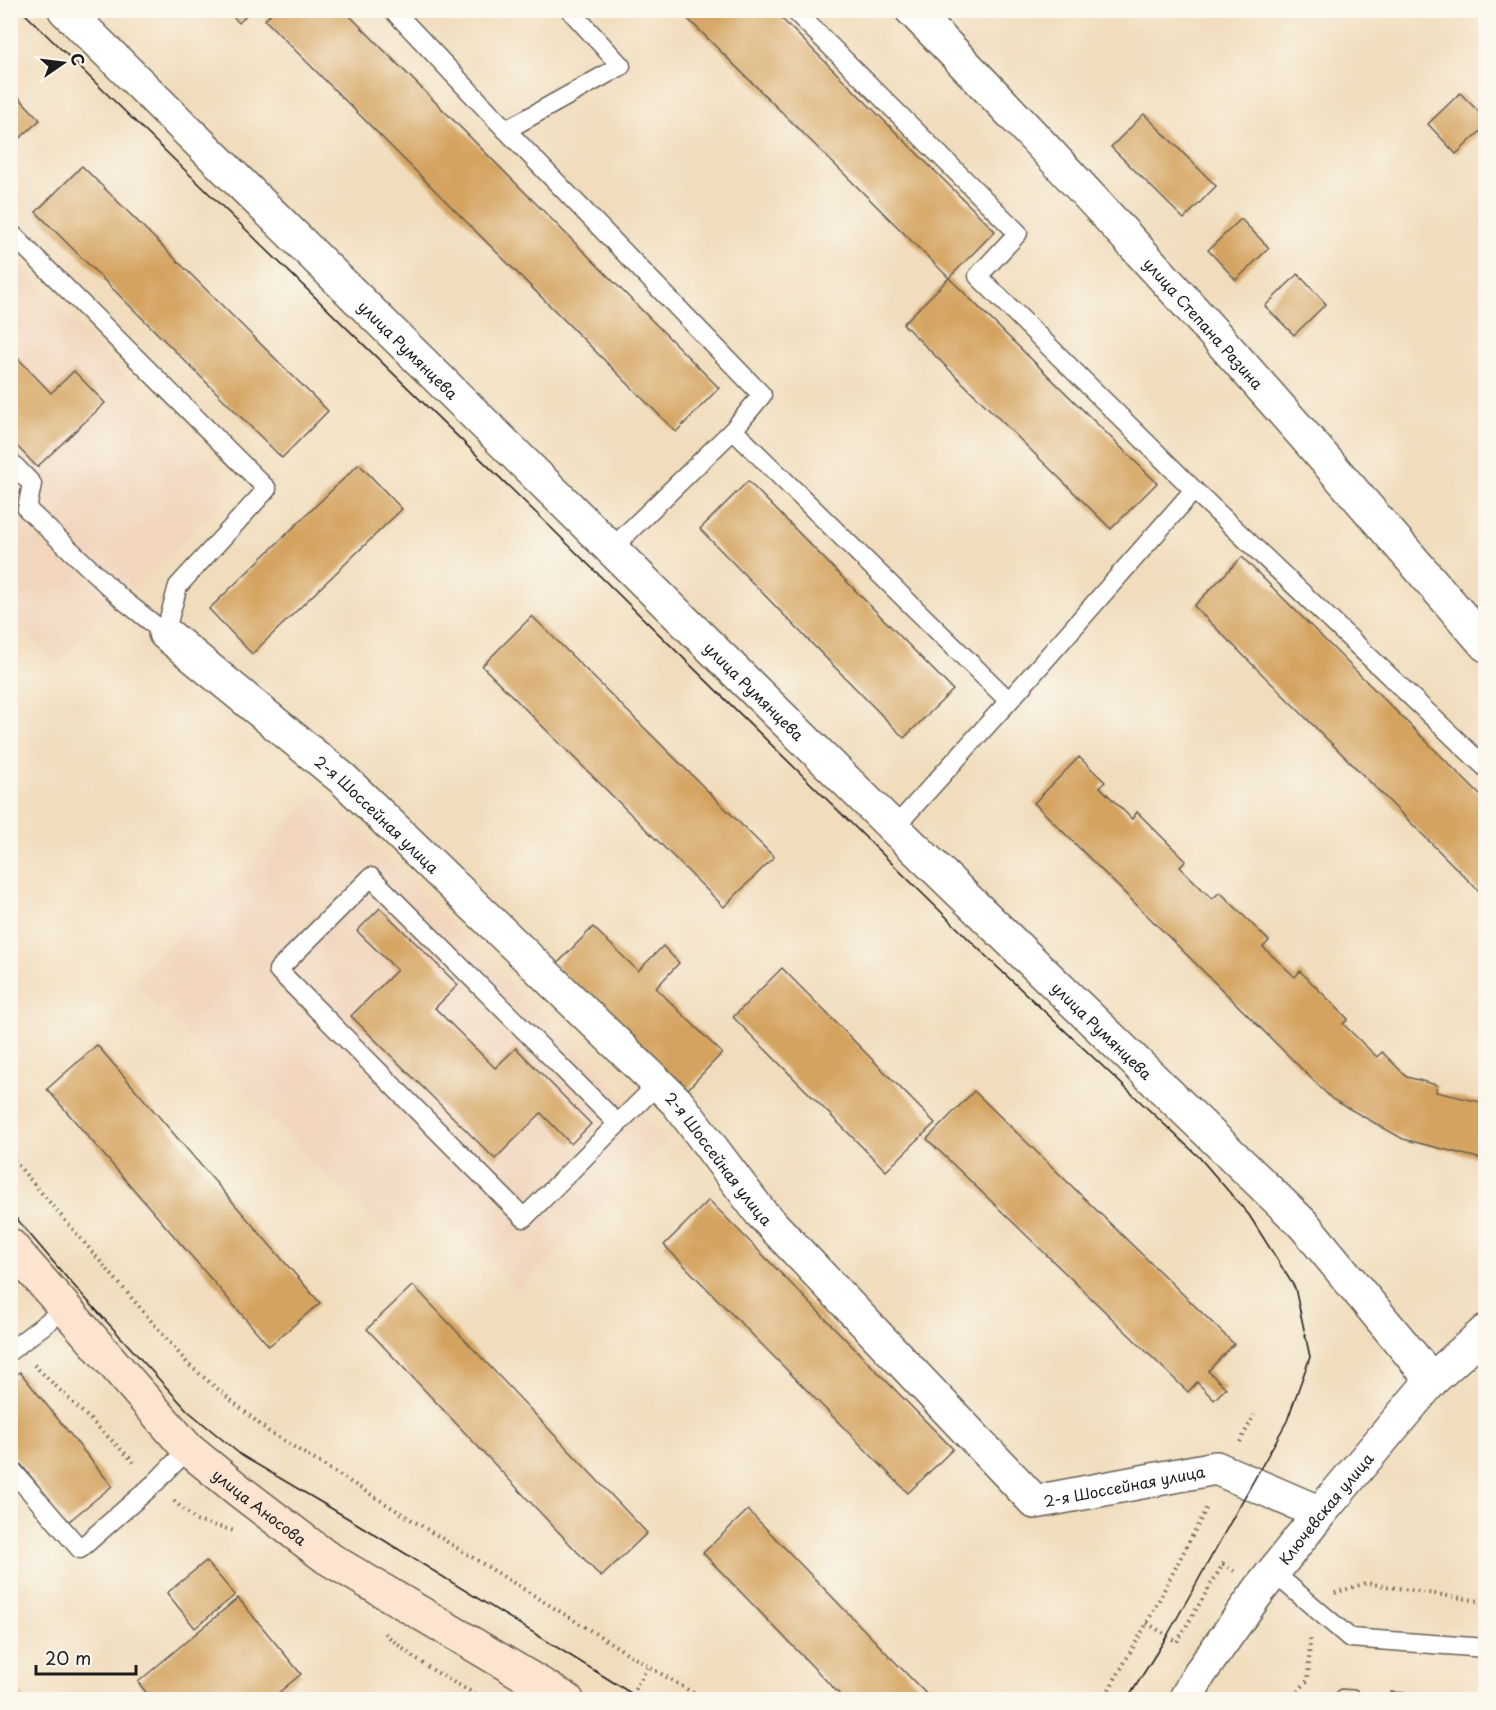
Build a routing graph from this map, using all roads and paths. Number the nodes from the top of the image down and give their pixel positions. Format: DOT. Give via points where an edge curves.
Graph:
graph roads {
  1 [pos="65,10"];
  2 [pos="393,10"];
  3 [pos="570,10"];
  4 [pos="794,10"];
  5 [pos="912,10"];
  6 [pos="506,130"];
  7 [pos="10,232"];
  8 [pos="733,430"];
  9 [pos="10,461"];
  10 [pos="1194,490"];
  11 [pos="611,549"];
  12 [pos="165,633"];
  13 [pos="1485,645"];
  14 [pos="1009,701"];
  15 [pos="1485,768"];
  16 [pos="894,828"];
  17 [pos="658,1084"];
  18 [pos="618,1124"];
  19 [pos="10,1156"];
  20 [pos="10,1245"];
  21 [pos="66,1308"];
  22 [pos="1485,1331"];
  23 [pos="10,1351"];
  24 [pos="1432,1380"];
  25 [pos="1254,1415"];
  26 [pos="188,1449"];
  27 [pos="10,1468"];
  28 [pos="1224,1472"];
  29 [pos="1320,1513"];
  30 [pos="1273,1572"];
  31 [pos="1485,1602"];
  32 [pos="1319,1611"];
  33 [pos="1485,1648"];
  34 [pos="648,1666"];
  35 [pos="444,1678"];
  36 [pos="487,1700"];
  37 [pos="567,1700"];
  38 [pos="629,1700"];
  39 [pos="705,1700"];
  40 [pos="1103,1700"];
  41 [pos="1185,1700"];
  42 [pos="1290,1700"];
  1 -- 11 [label="street, улица Румянцева"];
  2 -- 6 [label="lane"];
  3 -- 6 [label="lane" via="621,66"];
  4 -- 10 [label="lane" via="1018,233 978,276"];
  5 -- 13 [label="street, улица Степана Разина" via="1297,426"];
  6 -- 8 [label="lane" via="762,395"];
  7 -- 12 [label="lane" via="267,489 178,586"];
  8 -- 11 [label="lane"];
  8 -- 14 [label="lane"];
  9 -- 12 [label="lane" via="32,484 27,509 122,599"];
  10 -- 14 [label="lane"];
  10 -- 15 [label="lane"];
  11 -- 16 [label="street, улица Румянцева"];
  12 -- 17 [label="street, 2-я Шоссейная улица" via="343,779"];
  14 -- 16 [label="lane"];
  16 -- 24 [label="street, улица Румянцева" via="1304,1225"];
  17 -- 18 [label="lane"];
  17 -- 28 [label="street, 2-я Шоссейная улица" via="677,1102 760,1212 1035,1502 1216,1468"];
  18 -- 18 [label="lane" via="524,1218 278,970 371,877"];
  19 -- 34 [label="path" via="189,1365 268,1431"];
  20 -- 21 [label="main road, улица Аносова"];
  21 -- 23 [label="lane"];
  21 -- 26 [label="main road, улица Аносова"];
  22 -- 24 [label="street, Ключевская улица"];
  24 -- 29 [label="street, Ключевская улица"];
  25 -- 28 [label="path"];
  26 -- 27 [label="lane" via="80,1549"];
  26 -- 37 [label="main road, улица Аносова" via="326,1557"];
  28 -- 29 [label="street, 2-я Шоссейная улица"];
  28 -- 40 [label="path"];
  29 -- 30 [label="street, Ключевская улица"];
  30 -- 32 [label="lane"];
  30 -- 41 [label="street, Ключевская улица"];
  31 -- 32 [label="path" via="1366,1583 1329,1595"];
  32 -- 33 [label="lane" via="1350,1638"];
  32 -- 42 [label="path" via="1311,1625 1308,1680"];
  34 -- 38 [label="path"];
  34 -- 39 [label="path"];
  35 -- 36 [label="path"];
}
